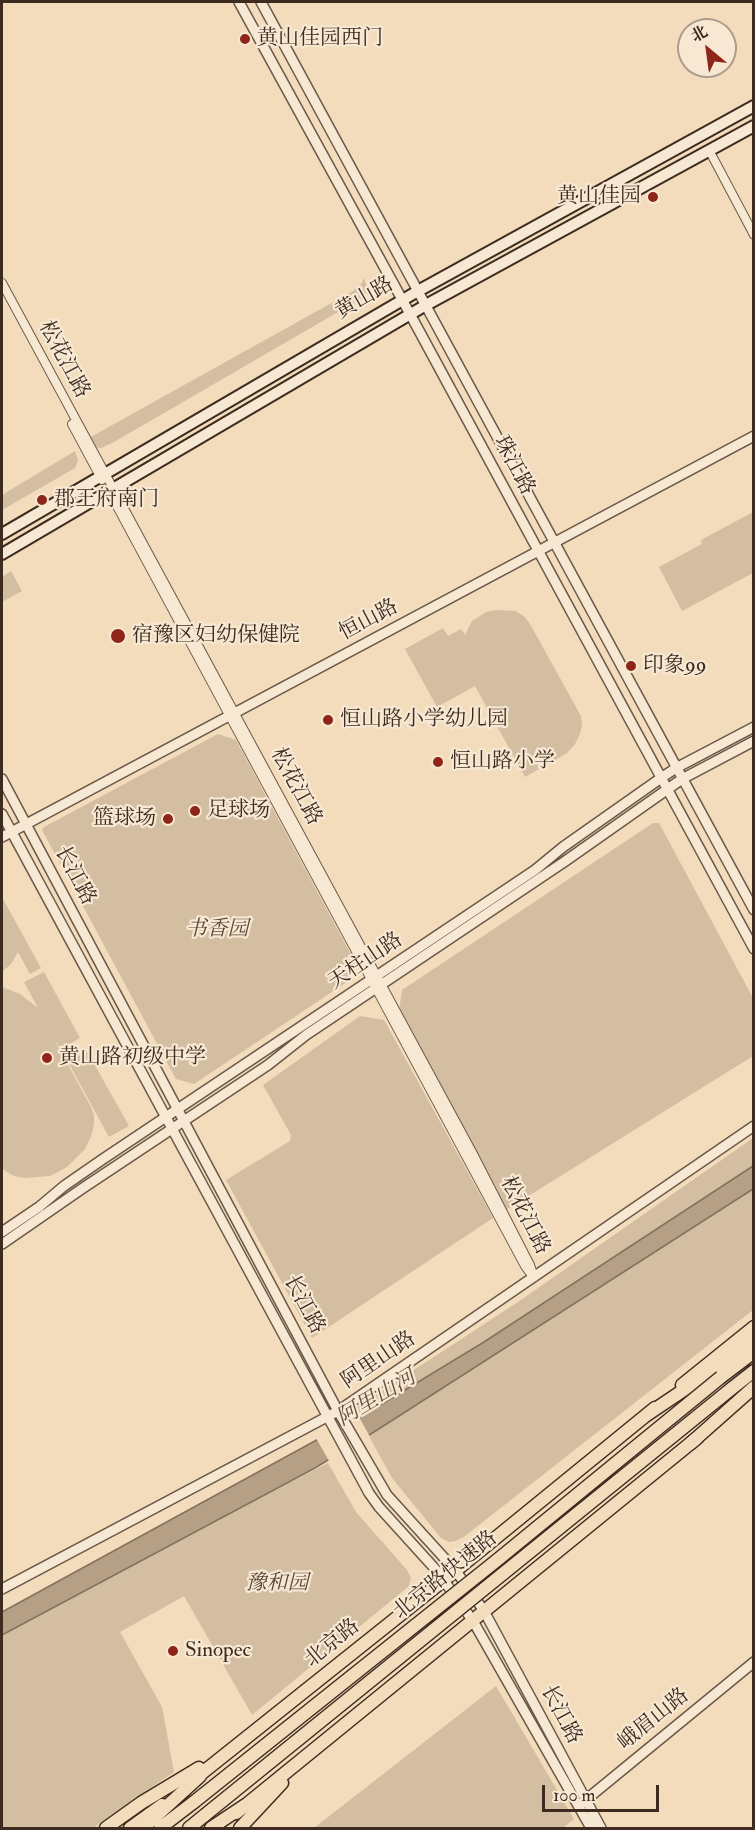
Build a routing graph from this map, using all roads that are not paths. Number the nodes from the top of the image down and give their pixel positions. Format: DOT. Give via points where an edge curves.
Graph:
graph roads {
  1 [pos="239,2"];
  2 [pos="261,2"];
  3 [pos="290,55"];
  4 [pos="273,64"];
  5 [pos="753,106"];
  6 [pos="753,126"];
  7 [pos="336,140"];
  8 [pos="319,149"];
  9 [pos="709,150"];
  10 [pos="753,235"];
  11 [pos="2,283"];
  12 [pos="418,291"];
  13 [pos="2,294"];
  14 [pos="403,300"];
  15 [pos="426,305"];
  16 [pos="410,314"];
  17 [pos="753,436"];
  18 [pos="753,442"];
  19 [pos="103,475"];
  20 [pos="110,490"];
  21 [pos="2,534"];
  22 [pos="555,545"];
  23 [pos="539,553"];
  24 [pos="2,554"];
  25 [pos="601,631"];
  26 [pos="586,639"];
  27 [pos="233,717"];
  28 [pos="753,727"];
  29 [pos="753,741"];
  30 [pos="676,768"];
  31 [pos="661,778"];
  32 [pos="2,779"];
  33 [pos="682,779"];
  34 [pos="668,791"];
  35 [pos="2,814"];
  36 [pos="27,826"];
  37 [pos="12,834"];
  38 [pos="2,837"];
  39 [pos="2,843"];
  40 [pos="753,910"];
  41 [pos="753,949"];
  42 [pos="376,982"];
  43 [pos="178,1110"];
  44 [pos="166,1118"];
  45 [pos="184,1122"];
  46 [pos="753,1126"];
  47 [pos="172,1130"];
  48 [pos="2,1232"];
  49 [pos="2,1244"];
  50 [pos="534,1276"];
  51 [pos="753,1327"];
  52 [pos="753,1338"];
  53 [pos="753,1352"];
  54 [pos="753,1371"];
  55 [pos="753,1387"];
  56 [pos="753,1395"];
  57 [pos="338,1411"];
  58 [pos="648,1414"];
  59 [pos="327,1416"];
  60 [pos="691,1443"];
  61 [pos="456,1571"];
  62 [pos="444,1580"];
  63 [pos="2,1589"];
  64 [pos="484,1611"];
  65 [pos="473,1621"];
  66 [pos="753,1662"];
  67 [pos="246,1740"];
  68 [pos="318,1747"];
  69 [pos="200,1776"];
  70 [pos="582,1803"];
  71 [pos="244,1806"];
  72 [pos="106,1828"];
  73 [pos="130,1828"];
  74 [pos="143,1828"];
  75 [pos="160,1828"];
  76 [pos="189,1828"];
  77 [pos="211,1828"];
  78 [pos="216,1828"];
  79 [pos="240,1828"];
  80 [pos="591,1828"];
  81 [pos="602,1828"];
  1 -- 4 [label="street, 珠江路"];
  2 -- 3 [label="street, 珠江路"];
  3 -- 4 [label="street"];
  3 -- 7 [label="street, 珠江路"];
  4 -- 8 [label="street, 珠江路"];
  5 -- 12 [label="main road, 黄山路"];
  6 -- 9 [label="main road, 黄山路"];
  7 -- 8 [label="street"];
  7 -- 12 [label="street, 珠江路"];
  8 -- 14 [label="street, 珠江路"];
  9 -- 10 [label="street"];
  9 -- 15 [label="main road, 黄山路"];
  11 -- 19 [label="street, 松花江路"];
  12 -- 14 [label="main road, 黄山路"];
  12 -- 15 [label="street, 珠江路"];
  13 -- 19 [label="street, 松花江路"];
  14 -- 16 [label="street, 珠江路"];
  14 -- 19 [label="main road, 黄山路"];
  15 -- 16 [label="main road, 黄山路"];
  15 -- 22 [label="street, 珠江路"];
  16 -- 20 [label="main road, 黄山路"];
  16 -- 23 [label="street, 珠江路"];
  17 -- 22 [label="street, 恒山路"];
  18 -- 22 [label="street, 恒山路"];
  19 -- 20 [label="street, 松花江路"];
  19 -- 21 [label="main road, 黄山路"];
  20 -- 24 [label="main road, 黄山路"];
  20 -- 27 [label="street, 松花江路"];
  22 -- 23 [label="street, 恒山路"];
  22 -- 25 [label="street, 珠江路"];
  23 -- 26 [label="street, 珠江路"];
  23 -- 27 [label="street, 恒山路"];
  25 -- 26 [label="street"];
  25 -- 30 [label="street, 珠江路"];
  26 -- 31 [label="street, 珠江路"];
  27 -- 36 [label="street, 恒山路"];
  27 -- 42 [label="street, 松花江路"];
  28 -- 30 [label="street, 天柱山路"];
  29 -- 33 [label="street, 天柱山路"];
  30 -- 31 [label="street, 天柱山路"];
  30 -- 33 [label="street, 珠江路"];
  31 -- 34 [label="street, 珠江路"];
  31 -- 42 [label="street, 天柱山路"];
  32 -- 36 [label="street, 长江路"];
  33 -- 34 [label="street, 天柱山路"];
  33 -- 40 [label="street, 珠江路"];
  34 -- 41 [label="street, 珠江路"];
  34 -- 42 [label="street, 天柱山路"];
  35 -- 37 [label="street, 长江路"];
  36 -- 37 [label="street, 恒山路"];
  36 -- 43 [label="street, 长江路"];
  37 -- 38 [label="street, 恒山路"];
  37 -- 39 [label="street, 恒山路"];
  37 -- 44 [label="street, 长江路"];
  42 -- 43 [label="street, 天柱山路"];
  42 -- 45 [label="street, 天柱山路" via="268,1065"];
  42 -- 50 [label="street, 松花江路" via="525,1266"];
  43 -- 44 [label="street, 天柱山路"];
  43 -- 45 [label="street, 长江路"];
  44 -- 47 [label="street, 长江路"];
  44 -- 48 [label="street, 天柱山路"];
  45 -- 47 [label="street, 天柱山路"];
  45 -- 57 [label="street, 长江路"];
  46 -- 50 [label="street, 阿里山路"];
  47 -- 49 [label="street, 天柱山路"];
  47 -- 59 [label="street, 长江路"];
  50 -- 57 [label="street, 阿里山路"];
  51 -- 58 [label="main road, 北京路"];
  52 -- 58 [label="main road"];
  53 -- 75 [label="main road, 北京路快速路, bridge"];
  54 -- 76 [label="main road, 北京路快速路, bridge"];
  55 -- 60 [label="main road"];
  56 -- 60 [label="main road"];
  57 -- 59 [label="street, 阿里山路"];
  57 -- 61 [label="street, 长江路" via="390,1498"];
  58 -- 61 [label="main road, 北京路"];
  59 -- 62 [label="street, 长江路" via="379,1507"];
  59 -- 63 [label="street, 阿里山路"];
  60 -- 64 [label="main road"];
  61 -- 62 [label="main road, 北京路"];
  61 -- 64 [label="street, 长江路"];
  62 -- 65 [label="street, 长江路"];
  62 -- 67 [label="main road, 北京路"];
  64 -- 65 [label="main road"];
  64 -- 70 [label="street, 长江路"];
  65 -- 68 [label="main road"];
  65 -- 70 [label="street, 长江路"];
  66 -- 70 [label="street, 峨眉山路"];
  67 -- 69 [label="main road, 北京路"];
  67 -- 72 [label="main road"];
  68 -- 71 [label="main road"];
  68 -- 79 [label="main road"];
  69 -- 73 [label="main road, 北京路"];
  69 -- 74 [label="main road"];
  70 -- 80 [label="street, 长江路"];
  70 -- 81 [label="street, 长江路"];
  71 -- 77 [label="main road"];
  71 -- 78 [label="main road"];
}
